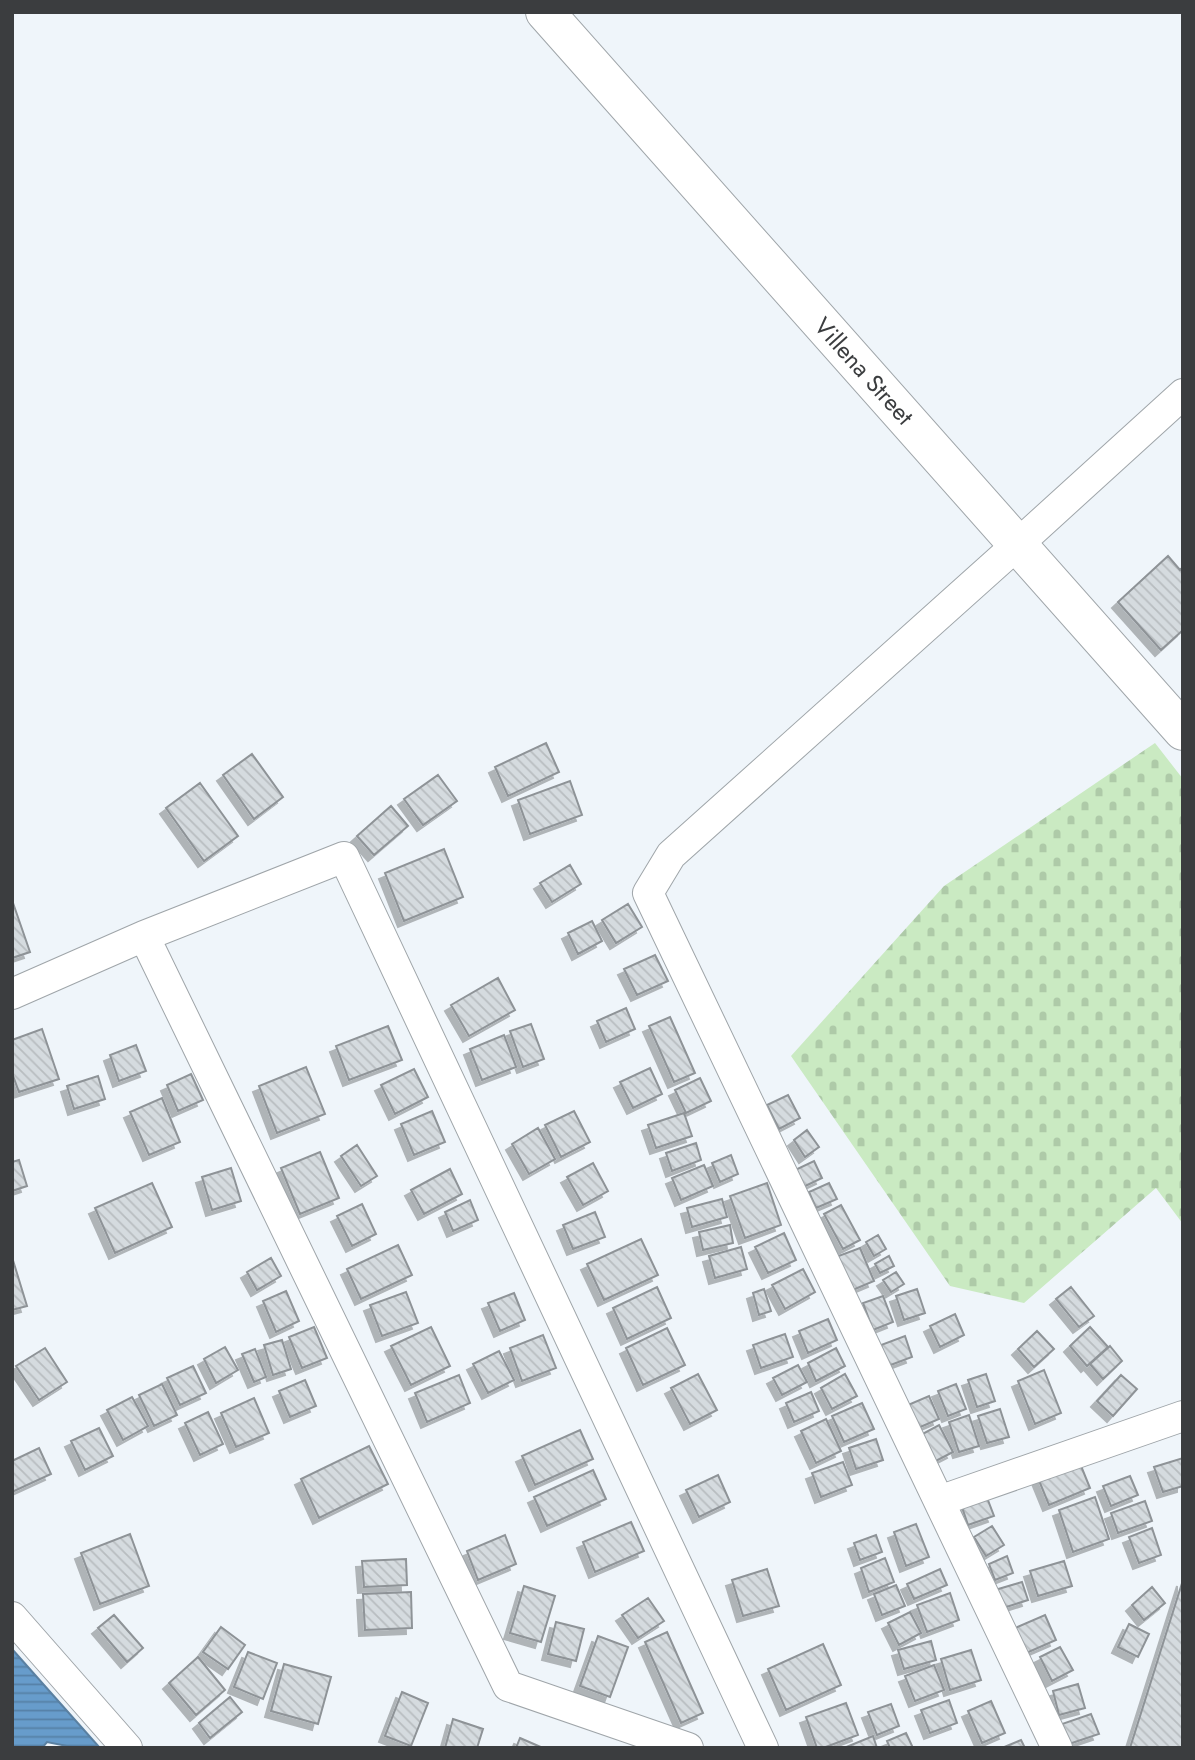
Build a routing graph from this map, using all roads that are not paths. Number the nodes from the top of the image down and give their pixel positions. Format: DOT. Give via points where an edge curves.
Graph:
graph roads {
  1 [pos="545,12"];
  2 [pos="1183,394"];
  3 [pos="1018,544"];
  4 [pos="1183,731"];
  5 [pos="144,936"];
  6 [pos="12,994"];
  7 [pos="1183,1416"];
  8 [pos="939,1501"];
  9 [pos="12,1617"];
  10 [pos="127,1748"];
  11 [pos="688,1748"];
  12 [pos="763,1748"];
  13 [pos="1057,1748"];
  1 -- 3 [label="main road, Villena Street"];
  2 -- 3 [label="street"];
  3 -- 4 [label="main road, Villena Street"];
  3 -- 8 [label="street" via="671,855 649,893"];
  5 -- 6 [label="street"];
  5 -- 11 [label="street" via="508,1686"];
  5 -- 12 [label="street" via="344,857"];
  7 -- 8 [label="street"];
  8 -- 13 [label="street"];
  9 -- 10 [label="street"];
}
